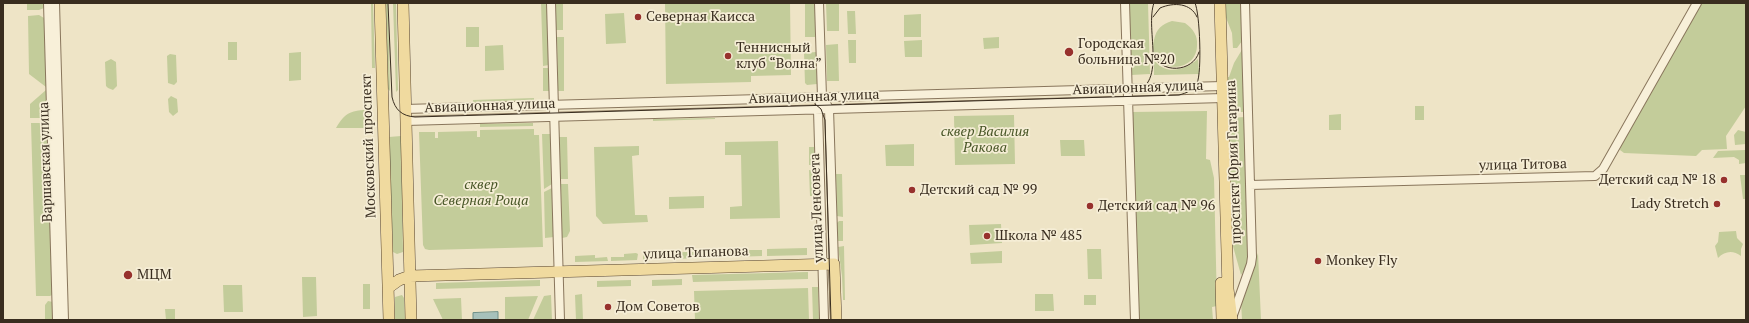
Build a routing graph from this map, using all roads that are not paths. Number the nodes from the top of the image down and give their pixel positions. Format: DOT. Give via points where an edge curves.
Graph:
graph roads {
  1 [pos="48,3"];
  2 [pos="55,3"];
  3 [pos="380,3"];
  4 [pos="403,3"];
  5 [pos="551,3"];
  6 [pos="819,3"];
  7 [pos="1125,3"];
  8 [pos="1213,3"];
  9 [pos="1220,3"];
  10 [pos="1245,3"];
  11 [pos="1697,3"];
  12 [pos="1219,86"];
  13 [pos="1128,89"];
  14 [pos="822,97"];
  15 [pos="1219,98"];
  16 [pos="1128,101"];
  17 [pos="554,105"];
  18 [pos="406,109"];
  19 [pos="829,109"];
  20 [pos="818,110"];
  21 [pos="554,117"];
  22 [pos="406,121"];
  23 [pos="1250,185"];
  24 [pos="822,264"];
  25 [pos="834,264"];
  26 [pos="559,272"];
  27 [pos="410,276"];
  28 [pos="388,288"];
  29 [pos="1229,319"];
  30 [pos="57,320"];
  31 [pos="64,320"];
  32 [pos="389,320"];
  33 [pos="411,320"];
  34 [pos="560,320"];
  35 [pos="824,320"];
  36 [pos="836,320"];
  37 [pos="1135,320"];
  1 -- 30 [label="street, Варшавская улица"];
  2 -- 31 [label="street, Варшавская улица"];
  3 -- 28 [label="main road, Московский проспект"];
  4 -- 18 [label="main road"];
  5 -- 17 [label="street"];
  6 -- 14 [label="street, улица Ленсовета"];
  7 -- 13 [label="street"];
  8 -- 12 [label="main road, проспект Юрия Гагарина"];
  9 -- 12 [label="main road, проспект Юрия Гагарина"];
  10 -- 23 [label="street, проспект Юрия Гагарина"];
  11 -- 23 [label="street, улица Титова" via="1603,169 1595,176"];
  12 -- 13 [label="street, Авиационная улица"];
  12 -- 15 [label="main road, проспект Юрия Гагарина"];
  13 -- 14 [label="street, Авиационная улица"];
  13 -- 16 [label="street"];
  14 -- 17 [label="street, Авиационная улица"];
  14 -- 19 [label="street, улица Ленсовета"];
  14 -- 20 [label="street, улица Ленсовета"];
  15 -- 16 [label="street, Авиационная улица"];
  15 -- 29 [label="main road, проспект Юрия Гагарина"];
  16 -- 19 [label="street, Авиационная улица"];
  16 -- 37 [label="street"];
  17 -- 18 [label="street, Авиационная улица"];
  17 -- 21 [label="street"];
  18 -- 22 [label="main road"];
  19 -- 20 [label="street, Авиационная улица"];
  19 -- 25 [label="street, улица Ленсовета"];
  20 -- 21 [label="street, Авиационная улица"];
  20 -- 24 [label="street, улица Ленсовета"];
  21 -- 22 [label="street, Авиационная улица"];
  21 -- 26 [label="street"];
  22 -- 27 [label="main road"];
  23 -- 29 [label="street, проспект Юрия Гагарина" via="1252,257"];
  24 -- 25 [label="main road, улица Типанова"];
  24 -- 26 [label="main road, улица Типанова"];
  24 -- 35 [label="street, улица Ленсовета"];
  25 -- 36 [label="main road, улица Ленсовета"];
  26 -- 27 [label="main road, улица Типанова"];
  26 -- 34 [label="street"];
  27 -- 28 [label="main road"];
  27 -- 33 [label="main road"];
  28 -- 32 [label="main road, Московский проспект"];
}
